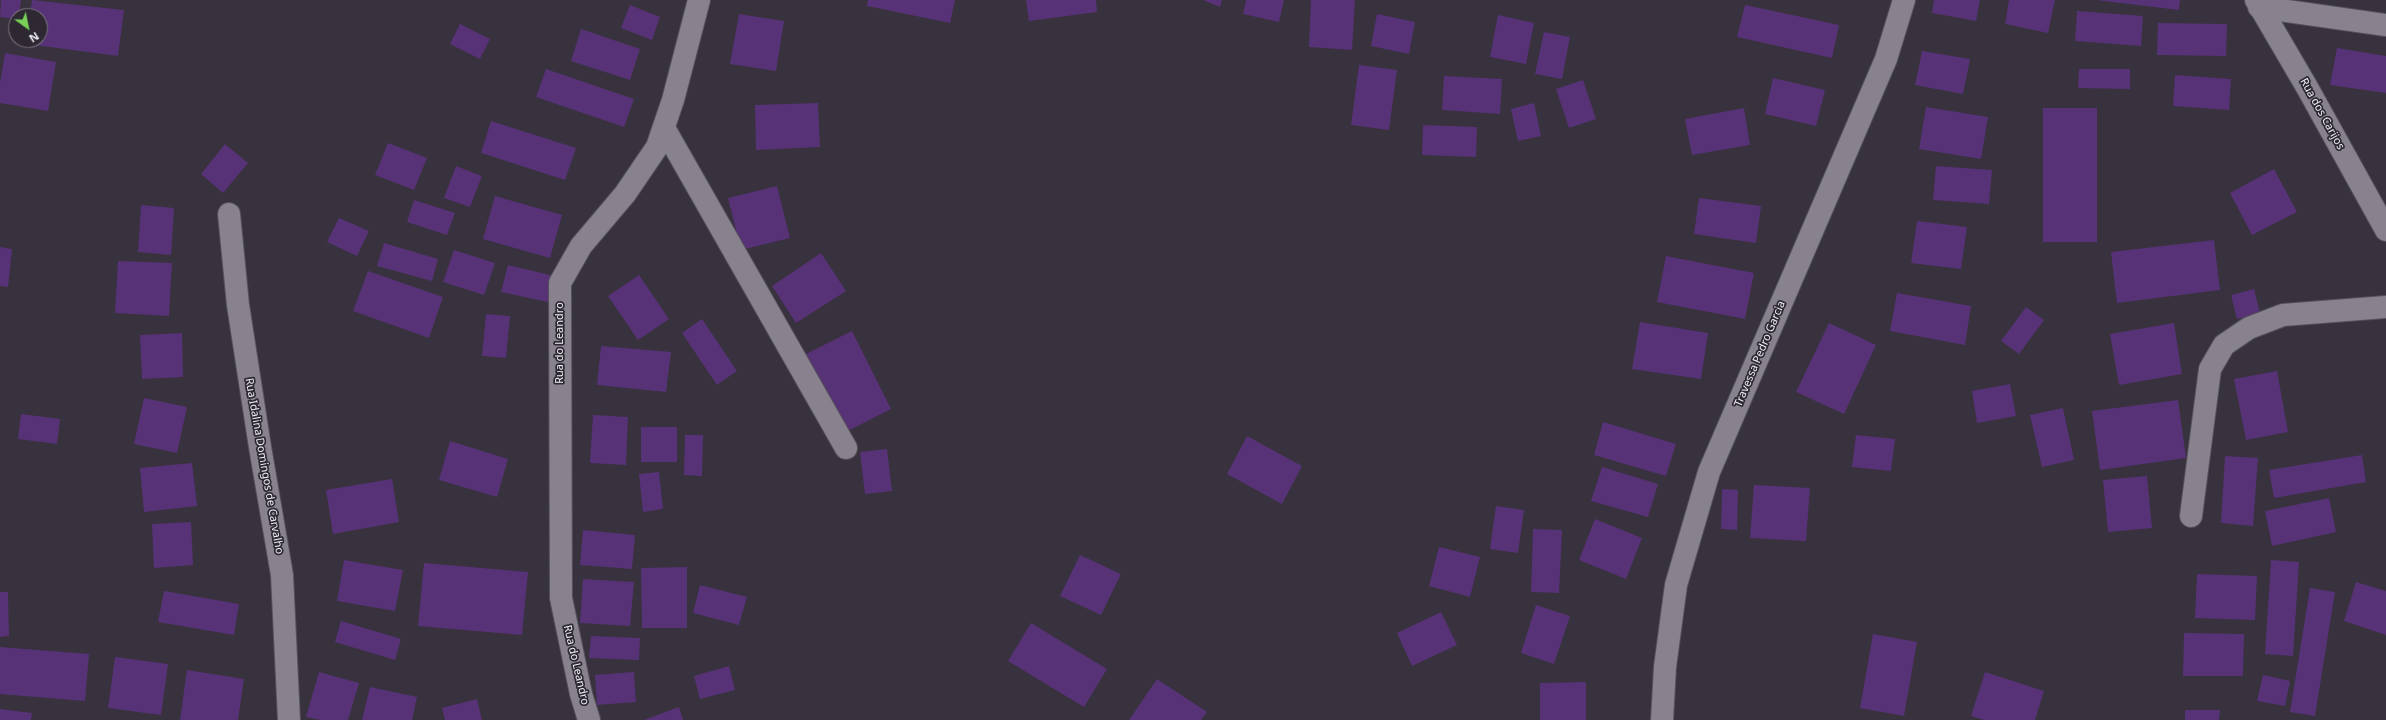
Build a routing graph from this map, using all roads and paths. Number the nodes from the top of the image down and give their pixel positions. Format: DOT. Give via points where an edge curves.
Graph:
graph roads {
  1 [pos="699,0"];
  2 [pos="1904,0"];
  3 [pos="2258,3"];
  4 [pos="2386,25"];
  5 [pos="664,128"];
  6 [pos="230,214"];
  7 [pos="2386,230"];
  8 [pos="2386,307"];
  9 [pos="846,448"];
  10 [pos="2191,516"];
  11 [pos="289,720"];
  12 [pos="589,720"];
  13 [pos="1662,720"];
  1 -- 5 [label="street, Rua do Leandro"];
  2 -- 13 [label="street, Travessa Pedro Garcia" via="1886,59 1709,472 1676,585 1665,667"];
  3 -- 4 [label="street"];
  3 -- 7 [label="street, Rua dos Carijos"];
  5 -- 9 [label="street"];
  5 -- 12 [label="street, Rua do Leandro" via="657,147 625,194 581,246 560,284 561,598"];
  6 -- 11 [label="street, Rua Idalina Domingos de Carvalho" via="238,305 282,575"];
  8 -- 10 [label="street" via="2283,315 2249,328 2224,345 2210,369"];
}
